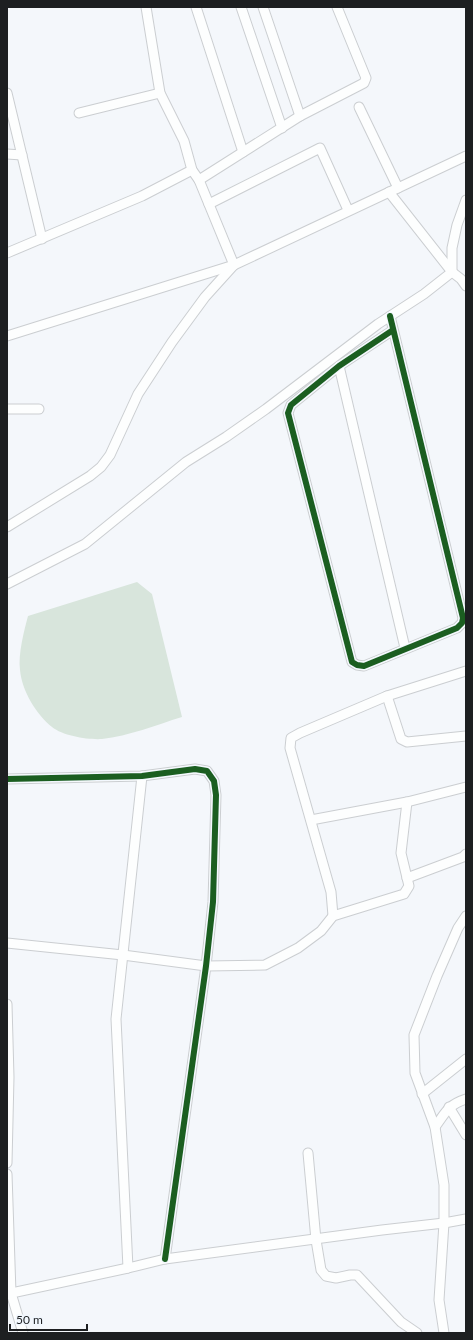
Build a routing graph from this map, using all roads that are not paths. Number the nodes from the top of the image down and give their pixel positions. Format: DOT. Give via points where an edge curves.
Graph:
graph roads {
  1 [pos="146,7"];
  2 [pos="196,7"];
  3 [pos="241,7"];
  4 [pos="263,7"];
  5 [pos="337,7"];
  6 [pos="7,93"];
  7 [pos="160,93"];
  8 [pos="359,106"];
  9 [pos="79,113"];
  10 [pos="300,116"];
  11 [pos="282,128"];
  12 [pos="243,152"];
  13 [pos="7,154"];
  14 [pos="22,155"];
  15 [pos="466,156"];
  16 [pos="192,170"];
  17 [pos="199,180"];
  18 [pos="398,188"];
  19 [pos="389,192"];
  20 [pos="466,200"];
  21 [pos="209,204"];
  22 [pos="348,210"];
  23 [pos="42,239"];
  24 [pos="7,253"];
  25 [pos="234,265"];
  26 [pos="452,272"];
  27 [pos="464,281"];
  28 [pos="390,316"];
  29 [pos="393,330"];
  30 [pos="7,336"];
  31 [pos="339,366"];
  32 [pos="7,409"];
  33 [pos="39,409"];
  34 [pos="7,527"];
  35 [pos="7,584"];
  36 [pos="406,648"];
  37 [pos="466,671"];
  38 [pos="387,696"];
  39 [pos="466,736"];
  40 [pos="142,776"];
  41 [pos="7,779"];
  42 [pos="466,787"];
  43 [pos="407,802"];
  44 [pos="310,820"];
  45 [pos="466,854"];
  46 [pos="407,878"];
  47 [pos="333,916"];
  48 [pos="466,916"];
  49 [pos="7,942"];
  50 [pos="123,955"];
  51 [pos="206,966"];
  52 [pos="7,1004"];
  53 [pos="466,1059"];
  54 [pos="8,1077"];
  55 [pos="422,1094"];
  56 [pos="466,1099"];
  57 [pos="449,1107"];
  58 [pos="435,1127"];
  59 [pos="466,1134"];
  60 [pos="308,1153"];
  61 [pos="7,1163"];
  62 [pos="7,1174"];
  63 [pos="466,1219"];
  64 [pos="444,1223"];
  65 [pos="316,1240"];
  66 [pos="165,1259"];
  67 [pos="128,1268"];
  68 [pos="9,1293"];
  69 [pos="23,1333"];
  70 [pos="418,1333"];
  71 [pos="444,1333"];
  1 -- 7 [label="street"];
  2 -- 12 [label="street"];
  3 -- 11 [label="street"];
  4 -- 10 [label="street"];
  5 -- 10 [label="street" via="366,80 361,86"];
  6 -- 14 [label="street"];
  7 -- 9 [label="street"];
  7 -- 16 [label="street" via="184,140"];
  8 -- 18 [label="street"];
  10 -- 11 [label="street"];
  11 -- 12 [label="street"];
  12 -- 17 [label="street"];
  13 -- 14 [label="street"];
  14 -- 23 [label="street"];
  15 -- 18 [label="street"];
  16 -- 17 [label="street"];
  16 -- 23 [label="street" via="142,196"];
  17 -- 21 [label="street"];
  18 -- 19 [label="street"];
  19 -- 22 [label="street"];
  19 -- 26 [label="street"];
  20 -- 26 [label="street" via="452,248"];
  21 -- 22 [label="street" via="320,148"];
  21 -- 25 [label="street"];
  22 -- 25 [label="street"];
  23 -- 24 [label="street"];
  25 -- 30 [label="street"];
  25 -- 34 [label="street" via="205,297 172,342 138,394 110,455 101,467"];
  26 -- 27 [label="street"];
  26 -- 28 [label="street"];
  28 -- 29 [label="street"];
  28 -- 35 [label="street" via="266,409 186,462 85,544"];
  29 -- 31 [label="street"];
  29 -- 36 [label="street" via="463,618 457,628"];
  31 -- 36 [label="street"];
  31 -- 36 [label="street" via="291,405 288,413 352,662 364,666"];
  32 -- 33 [label="street"];
  37 -- 38 [label="street"];
  38 -- 39 [label="street" via="401,739 407,742"];
  38 -- 44 [label="street" via="291,738 290,748"];
  40 -- 41 [label="street"];
  40 -- 50 [label="street"];
  40 -- 51 [label="street" via="195,768 207,771 214,781 216,795 213,902"];
  42 -- 43 [label="street"];
  43 -- 44 [label="street"];
  43 -- 46 [label="street" via="401,853"];
  44 -- 47 [label="street" via="331,892"];
  45 -- 46 [label="street"];
  46 -- 47 [label="street" via="409,886 404,894"];
  47 -- 51 [label="street" via="321,931 298,948 265,965"];
  48 -- 55 [label="street" via="436,976 414,1035 415,1073"];
  49 -- 50 [label="street"];
  50 -- 51 [label="street"];
  50 -- 67 [label="street" via="116,1019"];
  51 -- 66 [label="street"];
  52 -- 54 [label="street"];
  53 -- 55 [label="street"];
  54 -- 61 [label="street"];
  55 -- 58 [label="street"];
  56 -- 57 [label="street"];
  57 -- 58 [label="street"];
  57 -- 59 [label="street"];
  58 -- 64 [label="street" via="444,1185"];
  60 -- 65 [label="street"];
  62 -- 68 [label="street"];
  63 -- 64 [label="street"];
  64 -- 65 [label="street"];
  64 -- 71 [label="street" via="439,1300"];
  65 -- 66 [label="street"];
  65 -- 70 [label="street" via="321,1270 326,1276 357,1276 401,1322"];
  66 -- 67 [label="street"];
  67 -- 68 [label="street"];
  68 -- 69 [label="street"];
}
